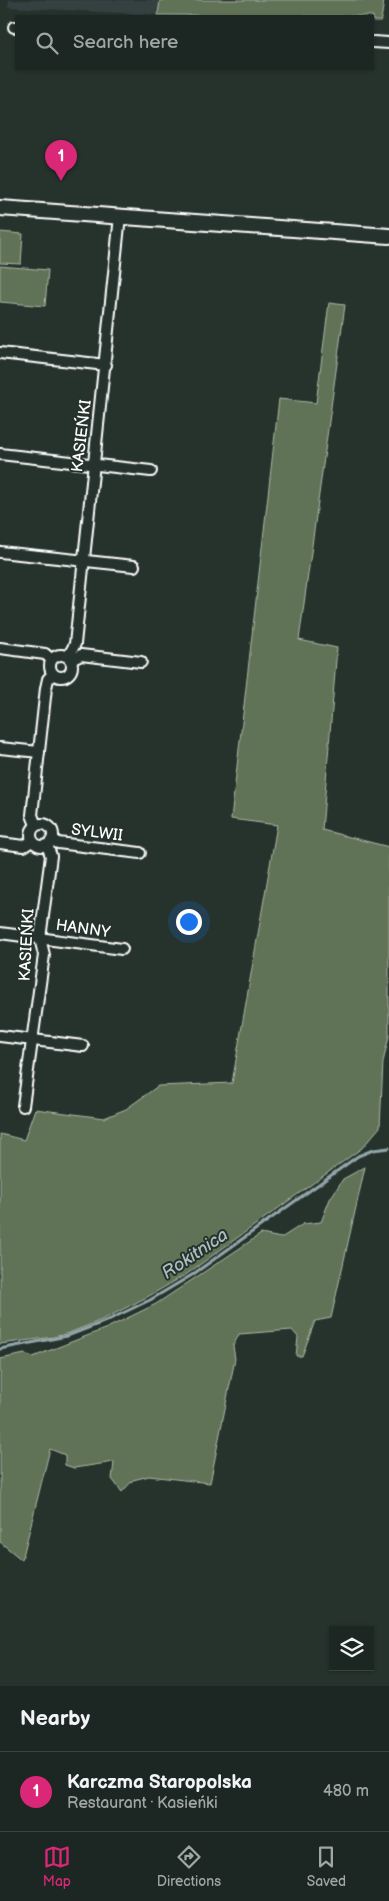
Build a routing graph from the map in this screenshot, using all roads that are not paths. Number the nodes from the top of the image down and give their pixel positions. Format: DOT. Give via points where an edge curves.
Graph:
graph roads {
  1 [pos="374,42"];
  2 [pos="389,43"];
  3 [pos="0,208"];
  4 [pos="120,216"];
  5 [pos="389,236"];
  6 [pos="0,353"];
  7 [pos="106,365"];
  8 [pos="0,454"];
  9 [pos="94,464"];
  10 [pos="151,471"];
  11 [pos="0,552"];
  12 [pos="84,561"];
  13 [pos="134,566"];
  14 [pos="0,648"];
  15 [pos="69,659"];
  16 [pos="51,660"];
  17 [pos="141,662"];
  18 [pos="53,674"];
  19 [pos="0,748"];
  20 [pos="39,752"];
  21 [pos="36,825"];
  22 [pos="32,841"];
  23 [pos="0,843"];
  24 [pos="50,843"];
  25 [pos="140,853"];
  26 [pos="0,933"];
  27 [pos="40,938"];
  28 [pos="122,949"];
  29 [pos="0,1036"];
  30 [pos="32,1040"];
  31 [pos="83,1046"];
  32 [pos="23,1106"];
  1 -- 2 [label="street"];
  3 -- 4 [label="street"];
  4 -- 5 [label="street"];
  4 -- 7 [label="street, KASIEŃKI"];
  6 -- 7 [label="street"];
  7 -- 9 [label="street, KASIEŃKI"];
  8 -- 9 [label="street"];
  9 -- 10 [label="street"];
  9 -- 12 [label="street, KASIEŃKI"];
  11 -- 12 [label="street"];
  12 -- 13 [label="street"];
  12 -- 15 [label="street, KASIEŃKI" via="75,644"];
  14 -- 16 [label="street" via="45,654"];
  15 -- 16 [label="street" via="60,654"];
  15 -- 17 [label="street" via="81,655"];
  15 -- 18 [label="street" via="72,666 68,674 61,677"];
  16 -- 18 [label="street"];
  18 -- 20 [label="street" via="46,688"];
  19 -- 20 [label="street"];
  20 -- 21 [label="street" via="32,815"];
  21 -- 22 [label="street" via="30,834"];
  21 -- 24 [label="street" via="49,826 52,830"];
  22 -- 23 [label="street" via="24,846"];
  22 -- 24 [label="street" via="38,846"];
  24 -- 25 [label="street, SYLWII"];
  24 -- 27 [label="street, KASIEŃKI"];
  26 -- 27 [label="street, HANNY"];
  27 -- 28 [label="street, HANNY"];
  27 -- 30 [label="street, KASIEŃKI" via="44,955"];
  29 -- 30 [label="street"];
  30 -- 31 [label="street"];
  30 -- 32 [label="street, KASIEŃKI"];
}
